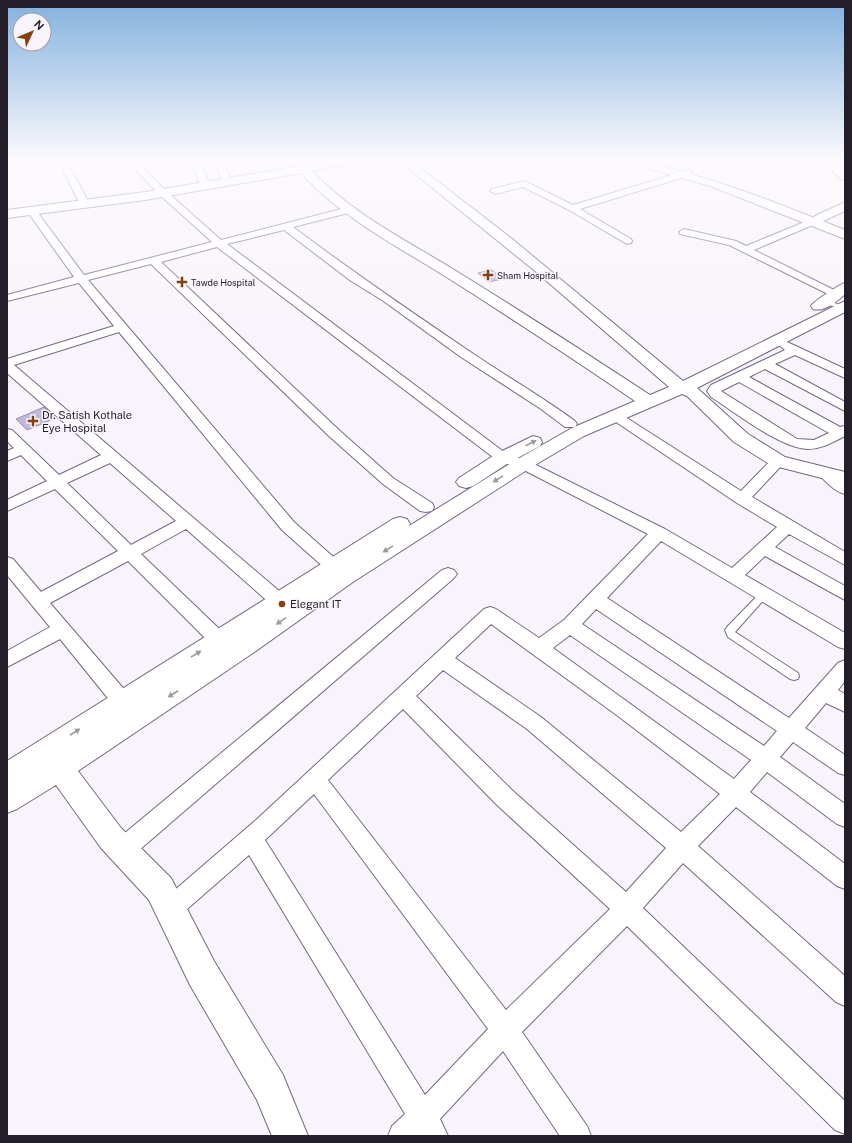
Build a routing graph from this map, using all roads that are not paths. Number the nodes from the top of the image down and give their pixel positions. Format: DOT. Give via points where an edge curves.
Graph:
graph roads {
  1 [pos="34,214"];
  2 [pos="187,214"];
  3 [pos="332,214"];
  4 [pos="356,214"];
  5 [pos="477,214"];
  6 [pos="484,214"];
  7 [pos="583,214"];
  8 [pos="799,214"];
  9 [pos="832,214"];
  10 [pos="845,215"];
  11 [pos="821,222"];
  12 [pos="285,226"];
  13 [pos="845,230"];
  14 [pos="684,232"];
  15 [pos="845,235"];
  16 [pos="627,240"];
  17 [pos="220,244"];
  18 [pos="523,249"];
  19 [pos="746,250"];
  20 [pos="154,261"];
  21 [pos="82,280"];
  22 [pos="7,298"];
  23 [pos="840,301"];
  24 [pos="122,326"];
  25 [pos="786,345"];
  26 [pos="7,364"];
  27 [pos="765,364"];
  28 [pos="845,374"];
  29 [pos="739,377"];
  30 [pos="684,384"];
  31 [pos="643,398"];
  32 [pos="845,407"];
  33 [pos="614,416"];
  34 [pos="570,424"];
  35 [pos="842,431"];
  36 [pos="7,433"];
  37 [pos="23,449"];
  38 [pos="7,456"];
  39 [pos="112,456"];
  40 [pos="513,461"];
  41 [pos="778,461"];
  42 [pos="827,474"];
  43 [pos="845,478"];
  44 [pos="56,481"];
  45 [pos="845,489"];
  46 [pos="742,499"];
  47 [pos="7,506"];
  48 [pos="426,507"];
  49 [pos="187,522"];
  50 [pos="786,527"];
  51 [pos="659,533"];
  52 [pos="764,548"];
  53 [pos="129,552"];
  54 [pos="845,559"];
  55 [pos="7,563"];
  56 [pos="338,571"];
  57 [pos="448,574"];
  58 [pos="734,576"];
  59 [pos="13,580"];
  60 [pos="764,594"];
  61 [pos="845,594"];
  62 [pos="595,600"];
  63 [pos="39,601"];
  64 [pos="279,601"];
  65 [pos="570,625"];
  66 [pos="62,629"];
  67 [pos="845,642"];
  68 [pos="226,647"];
  69 [pos="540,648"];
  70 [pos="442,659"];
  71 [pos="7,660"];
  72 [pos="845,668"];
  73 [pos="794,676"];
  74 [pos="826,692"];
  75 [pos="403,696"];
  76 [pos="122,701"];
  77 [pos="845,704"];
  78 [pos="792,730"];
  79 [pos="765,758"];
  80 [pos="53,759"];
  81 [pos="845,766"];
  82 [pos="7,776"];
  83 [pos="315,779"];
  84 [pos="736,793"];
  85 [pos="7,800"];
  86 [pos="845,817"];
  87 [pos="250,838"];
  88 [pos="682,847"];
  89 [pos="122,850"];
  90 [pos="845,878"];
  91 [pos="170,909"];
  92 [pos="627,909"];
  93 [pos="845,993"];
  94 [pos="505,1030"];
  95 [pos="845,1120"];
  96 [pos="429,1126"];
  97 [pos="290,1136"];
  98 [pos="402,1136"];
  99 [pos="577,1136"];
  1 -- 21 [label="street"];
  2 -- 17 [label="street"];
  3 -- 12 [label="street"];
  4 -- 31 [label="street" via="530,323"];
  5 -- 18 [label="street"];
  6 -- 18 [label="street"];
  7 -- 16 [label="street"];
  8 -- 11 [label="street"];
  9 -- 11 [label="street"];
  10 -- 11 [label="street"];
  11 -- 13 [label="street"];
  11 -- 15 [label="street"];
  11 -- 19 [label="street"];
  12 -- 17 [label="street"];
  12 -- 34 [label="street" via="349,275"];
  14 -- 19 [label="street" via="732,242"];
  17 -- 20 [label="street"];
  17 -- 40 [label="street"];
  18 -- 30 [label="street"];
  19 -- 23 [label="street"];
  20 -- 21 [label="street"];
  20 -- 48 [label="street" via="335,434 388,481"];
  21 -- 22 [label="street"];
  21 -- 24 [label="street"];
  23 -- 25 [label="street"];
  23 -- 30 [label="street"];
  24 -- 26 [label="street"];
  24 -- 56 [label="street" via="288,526"];
  25 -- 27 [label="street"];
  25 -- 28 [label="street"];
  25 -- 30 [label="street"];
  26 -- 39 [label="street"];
  27 -- 29 [label="street"];
  27 -- 32 [label="street"];
  29 -- 35 [label="street"];
  29 -- 35 [label="street" via="714,391 787,440 806,446 814,445"];
  30 -- 31 [label="street"];
  30 -- 41 [label="street" via="741,438"];
  31 -- 33 [label="street"];
  31 -- 34 [label="street"];
  33 -- 40 [label="street"];
  33 -- 46 [label="street"];
  40 -- 34 [label="street, one-way"];
  36 -- 37 [label="street"];
  37 -- 38 [label="street"];
  37 -- 44 [label="street"];
  39 -- 44 [label="street"];
  39 -- 49 [label="street"];
  40 -- 48 [label="street"];
  40 -- 51 [label="street"];
  40 -- 56 [label="street, one-way"];
  41 -- 42 [label="street"];
  41 -- 46 [label="street"];
  42 -- 43 [label="street"];
  42 -- 45 [label="street"];
  44 -- 47 [label="street"];
  44 -- 53 [label="street"];
  46 -- 50 [label="street"];
  48 -- 56 [label="street"];
  49 -- 53 [label="street"];
  49 -- 64 [label="street"];
  50 -- 52 [label="street"];
  50 -- 54 [label="street"];
  51 -- 58 [label="street"];
  51 -- 62 [label="street"];
  52 -- 58 [label="street"];
  52 -- 61 [label="street"];
  53 -- 63 [label="street"];
  53 -- 68 [label="street"];
  55 -- 59 [label="street"];
  56 -- 64 [label="street"];
  56 -- 68 [label="street, one-way"];
  57 -- 89 [label="street"];
  58 -- 60 [label="street"];
  59 -- 63 [label="street"];
  60 -- 67 [label="street"];
  60 -- 73 [label="lane" via="730,630 731,634"];
  62 -- 65 [label="street"];
  62 -- 78 [label="street"];
  63 -- 66 [label="street"];
  64 -- 68 [label="street"];
  65 -- 69 [label="street"];
  65 -- 79 [label="street"];
  66 -- 71 [label="street"];
  66 -- 76 [label="street"];
  76 -- 68 [label="street, one-way"];
  68 -- 80 [label="street, one-way"];
  69 -- 70 [label="street" via="490,614"];
  69 -- 84 [label="street"];
  70 -- 75 [label="street"];
  70 -- 88 [label="street" via="534,723"];
  72 -- 74 [label="street"];
  74 -- 77 [label="street"];
  74 -- 78 [label="street"];
  75 -- 83 [label="street"];
  75 -- 92 [label="street" via="505,798"];
  80 -- 76 [label="street, one-way"];
  78 -- 79 [label="street"];
  78 -- 81 [label="street"];
  79 -- 84 [label="street"];
  79 -- 86 [label="street"];
  80 -- 82 [label="street"];
  80 -- 85 [label="street"];
  80 -- 89 [label="street"];
  83 -- 87 [label="street"];
  83 -- 94 [label="street"];
  84 -- 88 [label="street"];
  84 -- 90 [label="street"];
  87 -- 91 [label="street"];
  87 -- 96 [label="street"];
  88 -- 92 [label="street"];
  88 -- 93 [label="street"];
  89 -- 91 [label="street" via="160,889"];
  91 -- 97 [label="street" via="202,972 270,1088"];
  92 -- 94 [label="street"];
  92 -- 95 [label="street"];
  94 -- 96 [label="street"];
  94 -- 99 [label="street"];
  96 -- 98 [label="street"];
}
